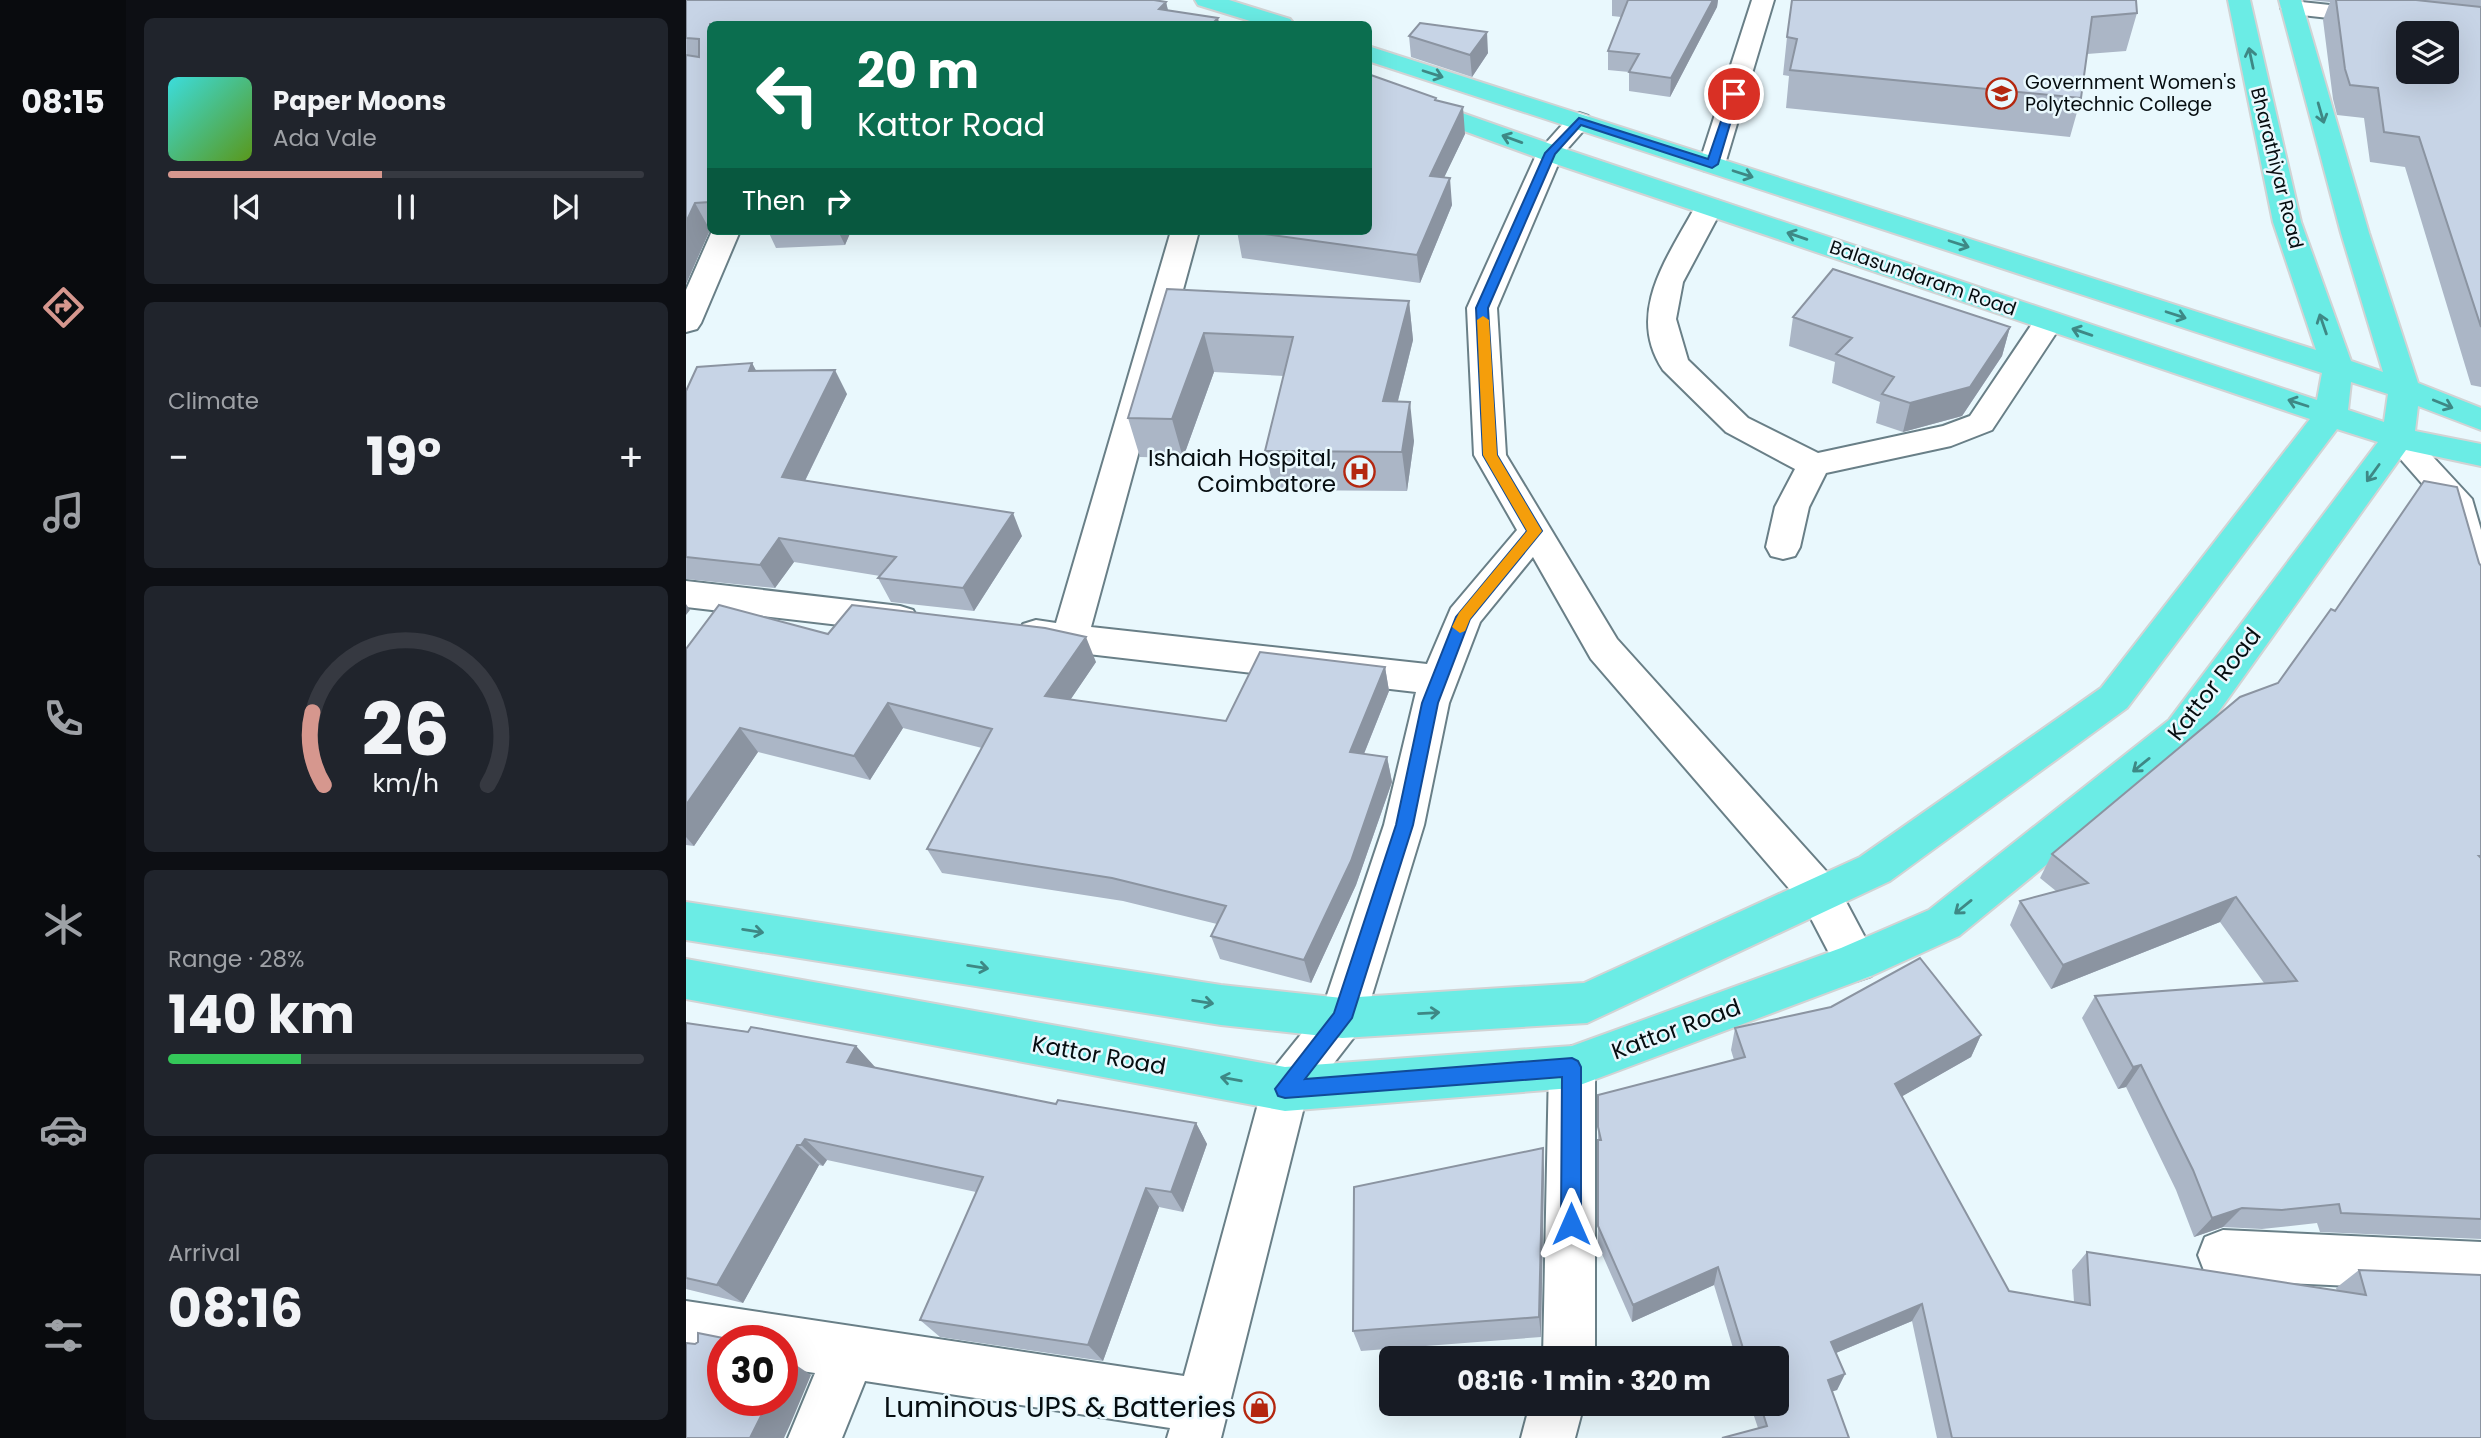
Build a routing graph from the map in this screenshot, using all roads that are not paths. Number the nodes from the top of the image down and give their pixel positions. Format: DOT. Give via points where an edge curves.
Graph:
graph roads {
  1 [pos="1206,0"];
  2 [pos="1763,0"];
  3 [pos="2239,0"];
  4 [pos="2291,4"];
  5 [pos="1272,21"];
  6 [pos="2481,28"];
  7 [pos="1372,54"];
  8 [pos="1372,88"];
  9 [pos="1579,121"];
  10 [pos="1550,153"];
  11 [pos="1712,164"];
  12 [pos="1709,207"];
  13 [pos="724,235"];
  14 [pos="1184,235"];
  15 [pos="2049,321"];
  16 [pos="686,323"];
  17 [pos="2338,369"];
  18 [pos="2404,389"];
  19 [pos="2331,414"];
  20 [pos="2481,420"];
  21 [pos="2398,438"];
  22 [pos="2481,455"];
  23 [pos="1814,465"];
  24 [pos="1535,531"];
  25 [pos="1783,547"];
  26 [pos="2481,589"];
  27 [pos="686,594"];
  28 [pos="937,623"];
  29 [pos="1004,631"];
  30 [pos="1070,638"];
  31 [pos="1439,680"];
  32 [pos="1820,894"];
  33 [pos="686,921"];
  34 [pos="1856,962"];
  35 [pos="686,979"];
  36 [pos="1342,1018"];
  37 [pos="1572,1067"];
  38 [pos="1285,1089"];
  39 [pos="2223,1255"];
  40 [pos="2481,1267"];
  41 [pos="686,1327"];
  42 [pos="707,1330"];
  43 [pos="798,1344"];
  44 [pos="1569,1346"];
  45 [pos="851,1352"];
  46 [pos="1554,1416"];
  47 [pos="1198,1422"];
  48 [pos="815,1438"];
  49 [pos="1548,1438"];
  1 -- 5 [label="main road"];
  2 -- 11 [label="street"];
  17 -- 3 [label="main road, Bharathiyar Road, one-way" via="2287,222"];
  4 -- 6 [label="street"];
  4 -- 18 [label="main road, one-way"];
  7 -- 9 [label="main road, Balasundaram Road, one-way"];
  10 -- 8 [label="main road, Balasundaram Road, one-way"];
  9 -- 10 [label="street"];
  9 -- 11 [label="main road, Balasundaram Road"];
  10 -- 12 [label="main road, Balasundaram Road"];
  10 -- 24 [label="street" via="1482,308 1490,455"];
  11 -- 17 [label="main road, Balasundaram Road, one-way"];
  15 -- 12 [label="main road, Balasundaram Road, one-way"];
  12 -- 23 [label="street" via="1669,282 1661,319 1674,363 1737,425"];
  13 -- 16 [label="street"];
  14 -- 30 [label="street"];
  19 -- 15 [label="main road, Balasundaram Road, one-way"];
  15 -- 23 [label="street" via="1981,423 1939,438"];
  17 -- 18 [label="main road, Balasundaram Road"];
  17 -- 19 [label="main road, Bharathiyar Road"];
  18 -- 20 [label="main road, Balasundaram Road, one-way"];
  18 -- 21 [label="main road, Kattor Road"];
  19 -- 21 [label="main road, Balasundaram Road"];
  19 -- 32 [label="main road" via="2114,698 1875,869"];
  21 -- 22 [label="main road, Balasundaram Road"];
  21 -- 26 [label="street" via="2455,499"];
  21 -- 34 [label="main road, Kattor Road, one-way" via="2183,731 1944,923"];
  23 -- 25 [label="street" via="1792,507"];
  24 -- 31 [label="street" via="1464,617"];
  24 -- 32 [label="street" via="1604,649"];
  27 -- 28 [label="street"];
  29 -- 30 [label="street"];
  30 -- 31 [label="street"];
  31 -- 36 [label="street" via="1404,825"];
  32 -- 34 [label="street"];
  36 -- 32 [label="main road, one-way" via="1587,1003"];
  33 -- 36 [label="main road, one-way" via="1221,1005"];
  34 -- 37 [label="main road, Kattor Road"];
  38 -- 35 [label="main road, Kattor Road, one-way"];
  36 -- 38 [label="street"];
  37 -- 38 [label="main road, Kattor Road"];
  37 -- 44 [label="street"];
  38 -- 47 [label="street"];
  39 -- 40 [label="street"];
  41 -- 42 [label="street"];
  43 -- 45 [label="street"];
  45 -- 47 [label="street"];
  45 -- 48 [label="street"];
  46 -- 49 [label="street"];
}
